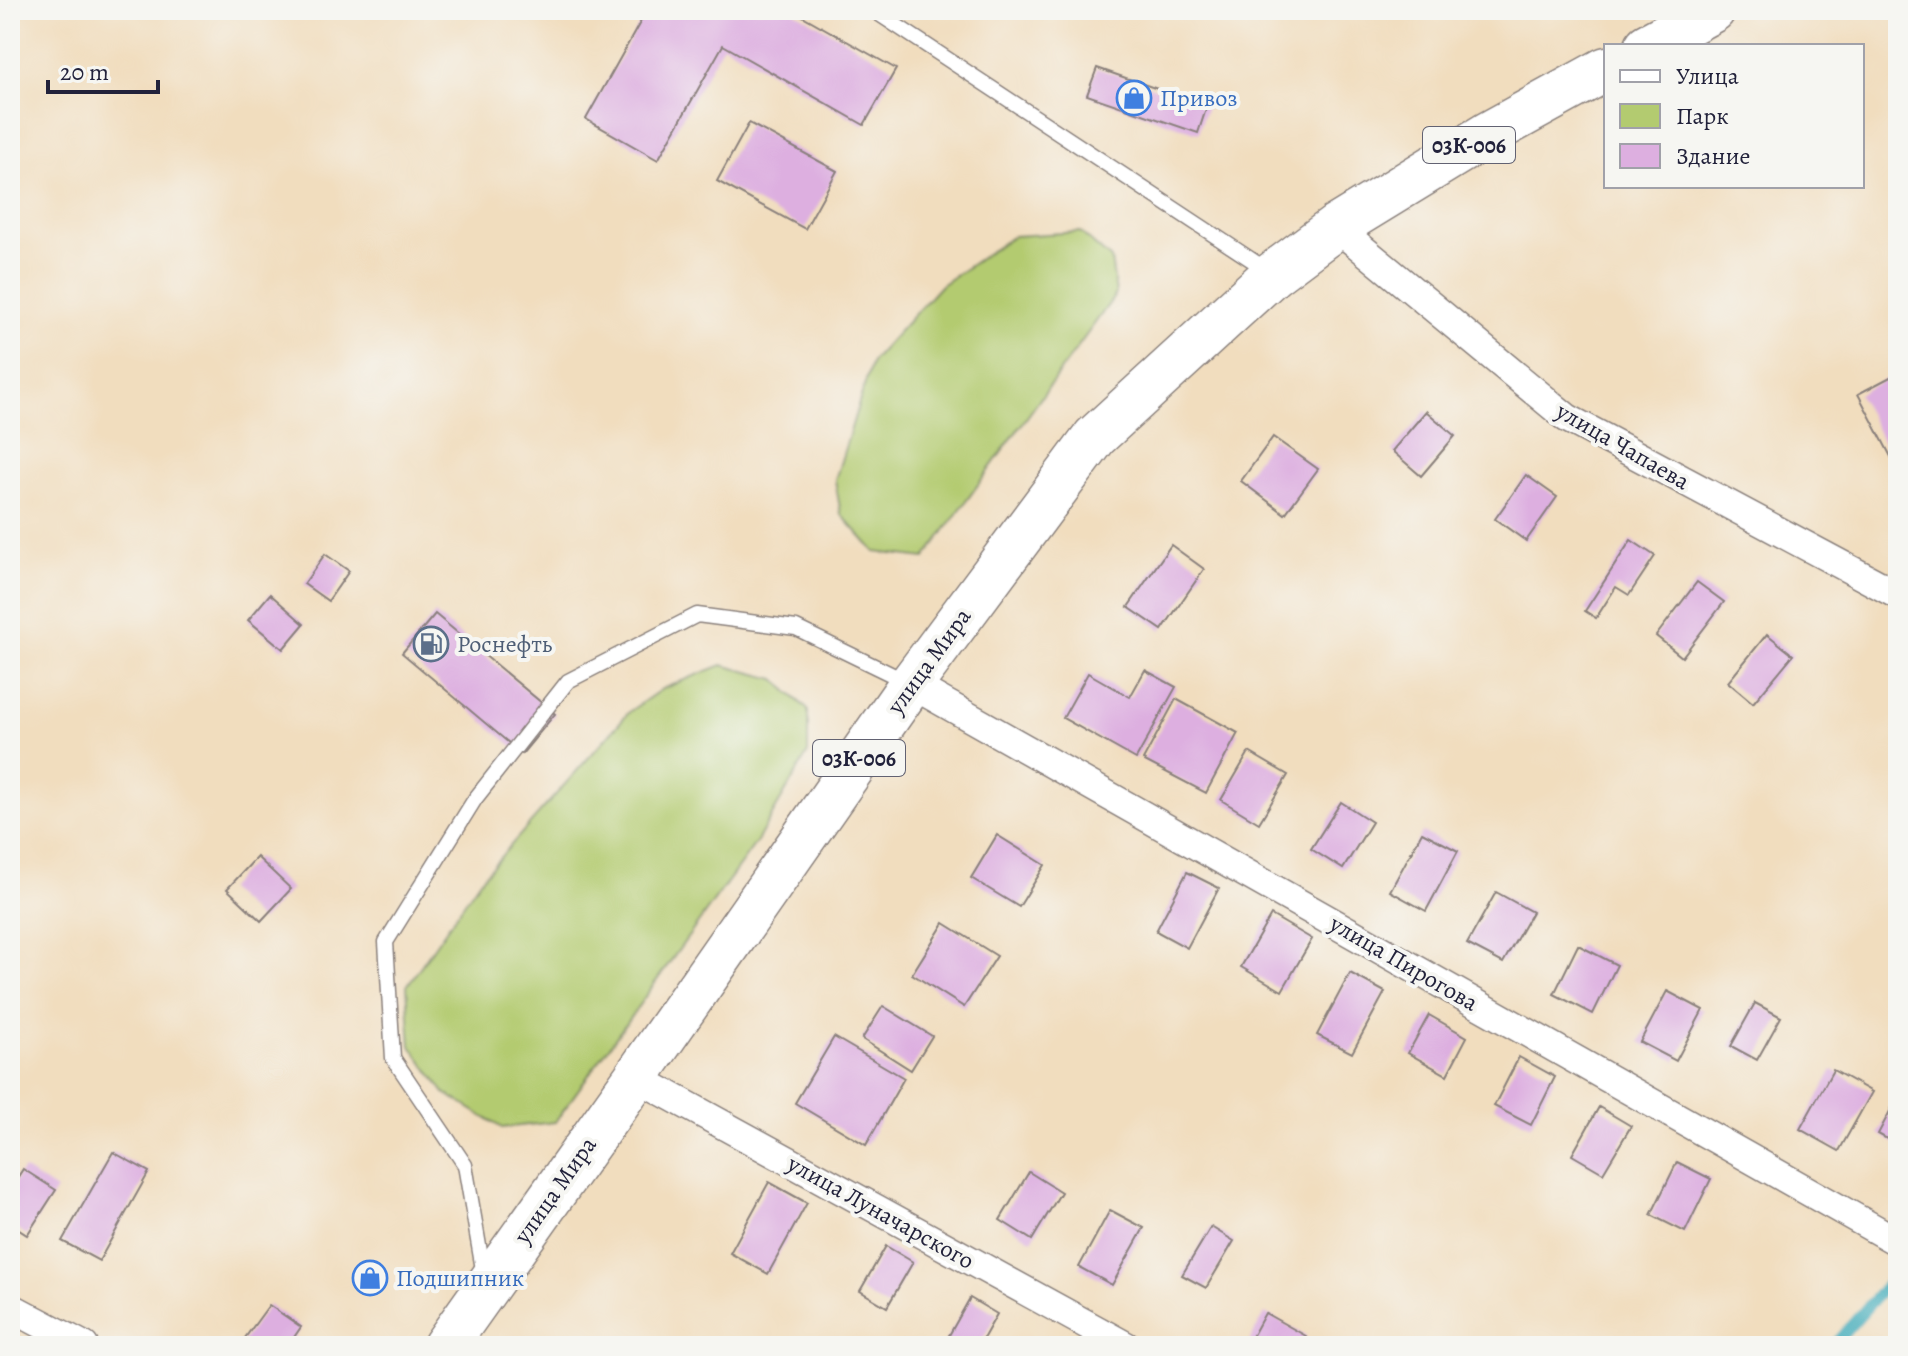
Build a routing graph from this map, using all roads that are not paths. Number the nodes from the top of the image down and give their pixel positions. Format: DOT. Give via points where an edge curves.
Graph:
graph roads {
  1 [pos="873,10"];
  2 [pos="1713,10"];
  3 [pos="1651,44"];
  4 [pos="1604,70"];
  5 [pos="1336,227"];
  6 [pos="1273,274"];
  7 [pos="1898,595"];
  8 [pos="911,684"];
  9 [pos="636,1077"];
  10 [pos="1891,1239"];
  11 [pos="487,1287"];
  12 [pos="10,1307"];
  13 [pos="84,1346"];
  14 [pos="445,1346"];
  15 [pos="1126,1346"];
  1 -- 6 [label="lane"];
  2 -- 3 [label="main road"];
  4 -- 5 [label="main road, 03К-006"];
  5 -- 6 [label="main road, улица Мира / 03К-006"];
  5 -- 7 [label="street, улица Чапаева" via="1567,418"];
  6 -- 8 [label="main road, улица Мира / 03К-006" via="1095,437"];
  8 -- 9 [label="main road, улица Мира / 03К-006"];
  8 -- 10 [label="street, улица Пирогова"];
  8 -- 11 [label="lane" via="796,628 697,615 568,681 475,799 386,942 393,1058 465,1165"];
  9 -- 11 [label="main road, улица Мира / 03К-006"];
  9 -- 15 [label="street, улица Луначарского"];
  11 -- 14 [label="main road, улица Мира / 03К-006"];
  12 -- 13 [label="street"];
}
